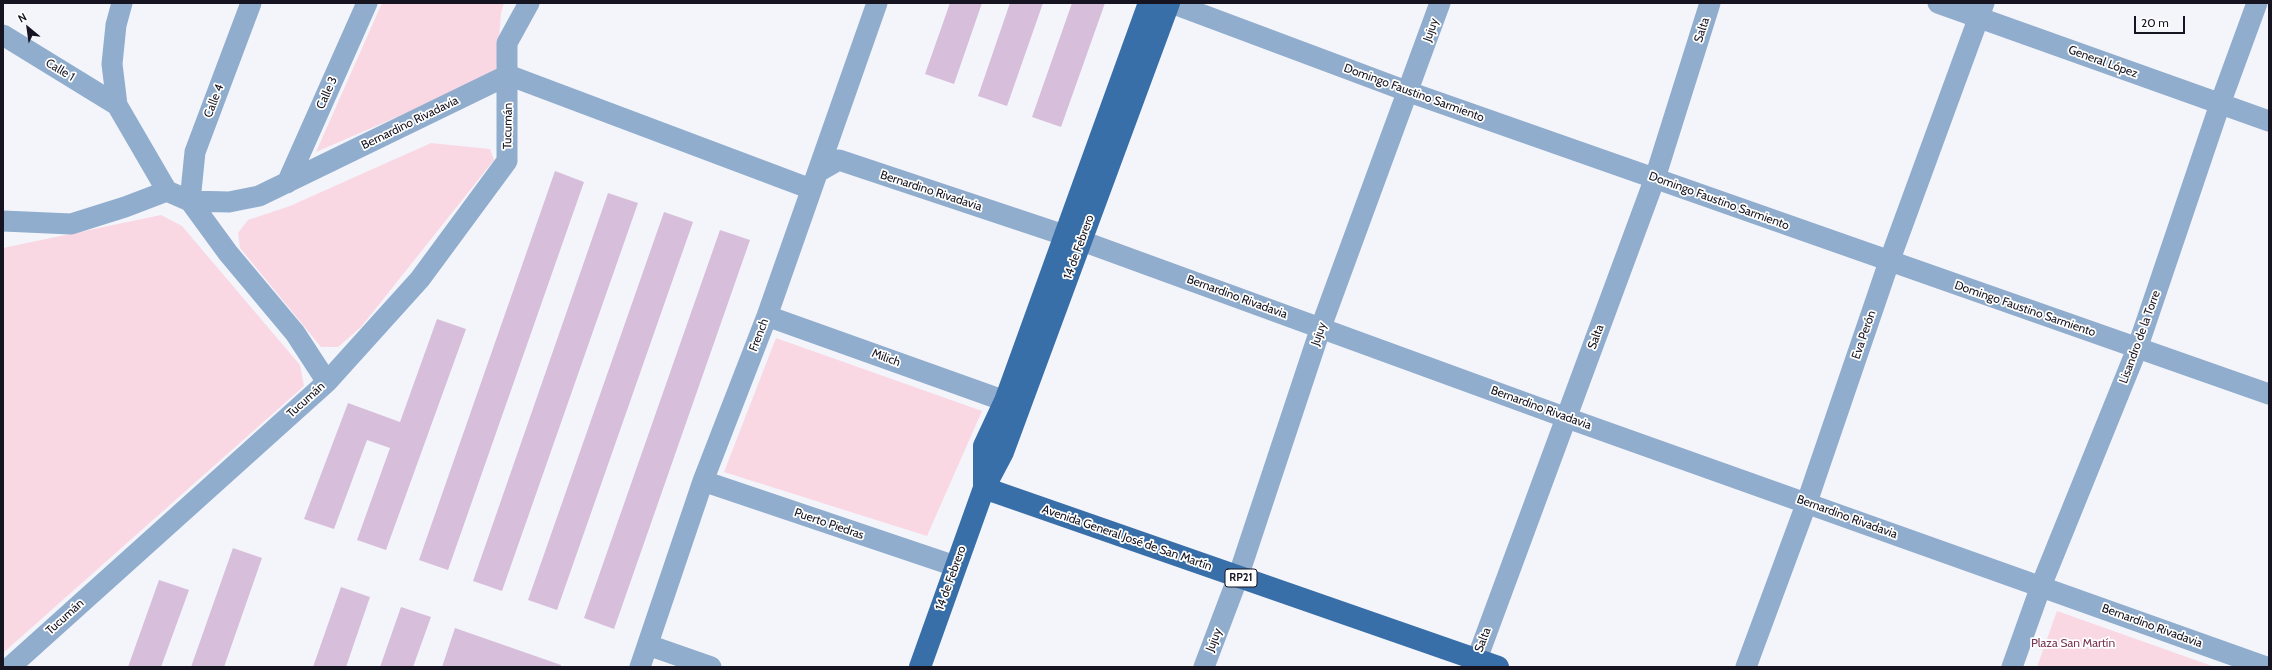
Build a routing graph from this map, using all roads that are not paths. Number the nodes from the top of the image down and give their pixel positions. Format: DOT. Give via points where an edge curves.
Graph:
graph roads {
  1 [pos="122,3"];
  2 [pos="251,3"];
  3 [pos="367,3"];
  4 [pos="512,3"];
  5 [pos="529,3"];
  6 [pos="877,3"];
  7 [pos="1149,3"];
  8 [pos="1170,3"];
  9 [pos="1440,3"];
  10 [pos="1710,3"];
  11 [pos="1938,3"];
  12 [pos="2257,3"];
  13 [pos="1982,10"];
  14 [pos="3,35"];
  15 [pos="507,43"];
  16 [pos="508,75"];
  17 [pos="1409,92"];
  18 [pos="2220,104"];
  19 [pos="117,105"];
  20 [pos="2269,121"];
  21 [pos="1654,178"];
  22 [pos="814,180"];
  23 [pos="287,183"];
  24 [pos="166,191"];
  25 [pos="190,201"];
  26 [pos="3,221"];
  27 [pos="1073,238"];
  28 [pos="1889,262"];
  29 [pos="767,316"];
  30 [pos="1321,327"];
  31 [pos="2137,349"];
  32 [pos="327,382"];
  33 [pos="2269,394"];
  34 [pos="1004,401"];
  35 [pos="1567,418"];
  36 [pos="703,481"];
  37 [pos="984,488"];
  38 [pos="1807,502"];
  39 [pos="955,566"];
  40 [pos="1238,577"];
  41 [pos="2041,586"];
  42 [pos="648,645"];
  43 [pos="1475,663"];
  44 [pos="10,667"];
  45 [pos="640,667"];
  46 [pos="712,667"];
  47 [pos="920,667"];
  48 [pos="1204,667"];
  49 [pos="1498,667"];
  50 [pos="1746,667"];
  51 [pos="2012,667"];
  52 [pos="2266,667"];
  1 -- 19 [label="street" via="116,25 112,64"];
  2 -- 25 [label="street, Calle 4" via="195,152"];
  3 -- 23 [label="street, Calle 3"];
  4 -- 15 [label="street" via="508,13"];
  5 -- 15 [label="street"];
  6 -- 22 [label="street, French"];
  7 -- 27 [label="main road, 14 de Febrero"];
  8 -- 17 [label="street, Domingo Faustino Sarmiento"];
  8 -- 27 [label="main road, 14 de Febrero"];
  9 -- 17 [label="street, Jujuy"];
  10 -- 21 [label="street, Salta"];
  11 -- 13 [label="street, General López"];
  12 -- 18 [label="street, Lisandro de la Torre"];
  13 -- 18 [label="street, General López"];
  13 -- 28 [label="street, Eva Perón"];
  14 -- 19 [label="street, Calle 1"];
  15 -- 16 [label="street"];
  16 -- 22 [label="street"];
  16 -- 23 [label="street, Bernardino Rivadavia"];
  16 -- 32 [label="street, Tucumán" via="507,161 420,279"];
  17 -- 21 [label="street, Domingo Faustino Sarmiento"];
  17 -- 30 [label="street, Jujuy"];
  18 -- 20 [label="street, General López"];
  18 -- 31 [label="street, Lisandro de la Torre"];
  19 -- 24 [label="street"];
  21 -- 28 [label="street, Domingo Faustino Sarmiento"];
  21 -- 35 [label="street, Salta"];
  22 -- 27 [label="street, Bernardino Rivadavia" via="839,160"];
  22 -- 29 [label="street, French"];
  23 -- 25 [label="street, Bernardino Rivadavia" via="259,196 229,202"];
  24 -- 25 [label="street, Bernardino Rivadavia"];
  24 -- 26 [label="street" via="71,224"];
  25 -- 32 [label="street" via="228,253 295,334"];
  27 -- 30 [label="street, Bernardino Rivadavia"];
  27 -- 34 [label="main road, 14 de Febrero"];
  27 -- 37 [label="main road, 14 de Febrero" via="1003,452"];
  28 -- 31 [label="street, Domingo Faustino Sarmiento"];
  28 -- 38 [label="street, Eva Perón"];
  29 -- 34 [label="street, Milich"];
  29 -- 36 [label="street, French"];
  30 -- 35 [label="street, Bernardino Rivadavia"];
  30 -- 40 [label="street, Jujuy"];
  31 -- 33 [label="street, Domingo Faustino Sarmiento"];
  31 -- 41 [label="street, Lisandro de la Torre"];
  32 -- 44 [label="street, Tucumán"];
  34 -- 37 [label="main road, 14 de Febrero" via="984,446"];
  35 -- 38 [label="street, Bernardino Rivadavia"];
  35 -- 43 [label="street, Salta"];
  36 -- 39 [label="street, Puerto Piedras"];
  36 -- 42 [label="street, French"];
  37 -- 39 [label="main road, 14 de Febrero"];
  37 -- 40 [label="main road, Avenida General José de San Martín / RP21"];
  38 -- 41 [label="street, Bernardino Rivadavia"];
  38 -- 50 [label="street, Eva Perón"];
  39 -- 47 [label="main road, 14 de Febrero"];
  40 -- 43 [label="main road, Avenida General José de San Martín / RP21"];
  40 -- 48 [label="street, Jujuy"];
  41 -- 51 [label="street, Lisandro de la Torre"];
  41 -- 52 [label="street, Bernardino Rivadavia"];
  42 -- 45 [label="street, French"];
  42 -- 46 [label="street"];
  43 -- 49 [label="main road, Avenida General José de San Martín / RP21"];
}
